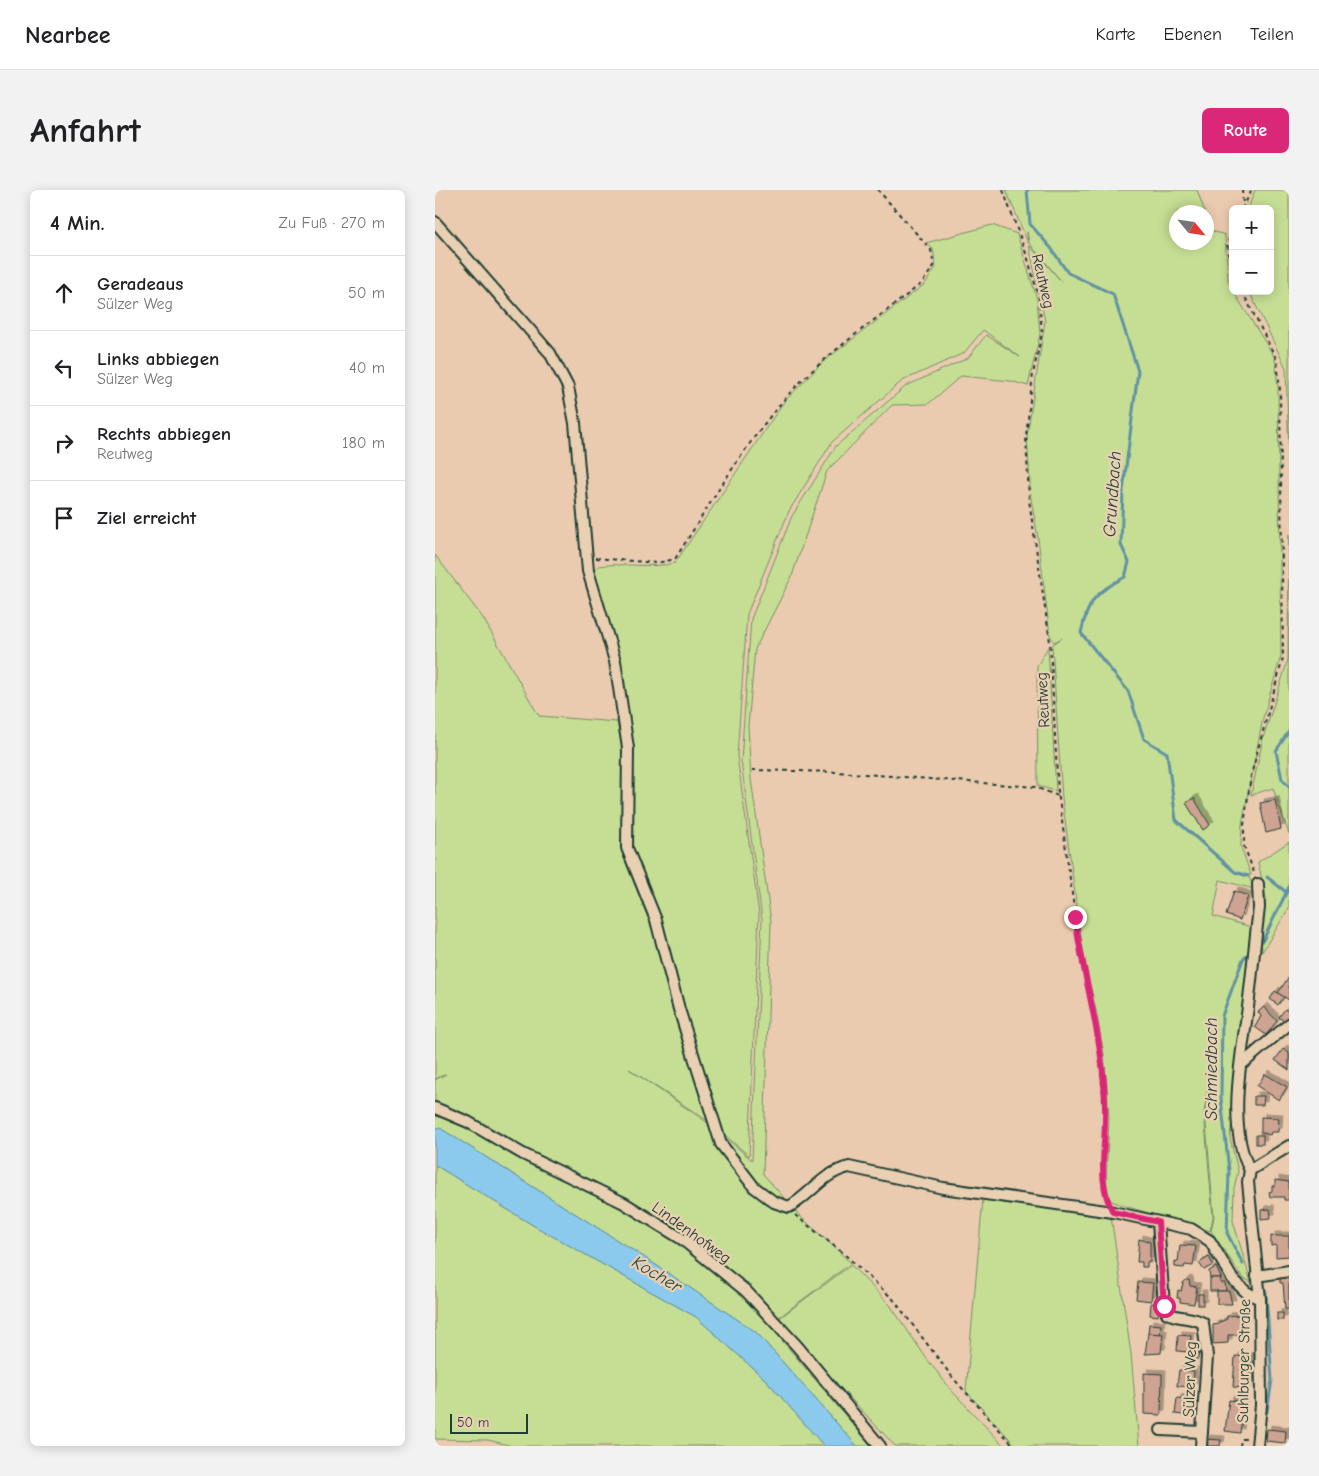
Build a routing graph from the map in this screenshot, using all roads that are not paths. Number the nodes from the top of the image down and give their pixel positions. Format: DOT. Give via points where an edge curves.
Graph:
graph roads {
  1 [pos="435,222"];
  2 [pos="1259,884"];
  3 [pos="1289,1024"];
  4 [pos="1241,1065"];
  5 [pos="435,1108"];
  6 [pos="1289,1146"];
  7 [pos="1250,1170"];
  8 [pos="1158,1222"];
  9 [pos="1289,1271"];
  10 [pos="1257,1276"];
  11 [pos="1260,1299"];
  12 [pos="1161,1430"];
  13 [pos="1202,1432"];
  14 [pos="1256,1443"];
  15 [pos="880,1446"];
  16 [pos="1201,1446"];
  1 -- 8 [label="street" via="550,353 568,387 575,423 587,571 615,660 628,748 627,848 656,920 679,1009 721,1144 754,1187 774,1202 789,1207 802,1200 834,1171 849,1167 943,1188 1113,1212"];
  2 -- 4 [label="street"];
  3 -- 4 [label="street"];
  4 -- 7 [label="street" via="1237,1110 1240,1145"];
  5 -- 15 [label="street, Lindenhofweg" via="624,1203 682,1239 747,1291"];
  6 -- 7 [label="street"];
  7 -- 10 [label="street, Suhlburger Straße" via="1247,1197"];
  8 -- 11 [label="street" via="1203,1235 1232,1278 1246,1292"];
  8 -- 13 [label="street, Sülzer Weg" via="1167,1313 1203,1323 1207,1356"];
  9 -- 10 [label="street, Suhlburger Straße"];
  10 -- 11 [label="street, Suhlburger Straße"];
  11 -- 14 [label="street, Suhlburger Straße" via="1261,1405"];
  12 -- 13 [label="street"];
  13 -- 16 [label="street, Sülzer Weg"];
}
